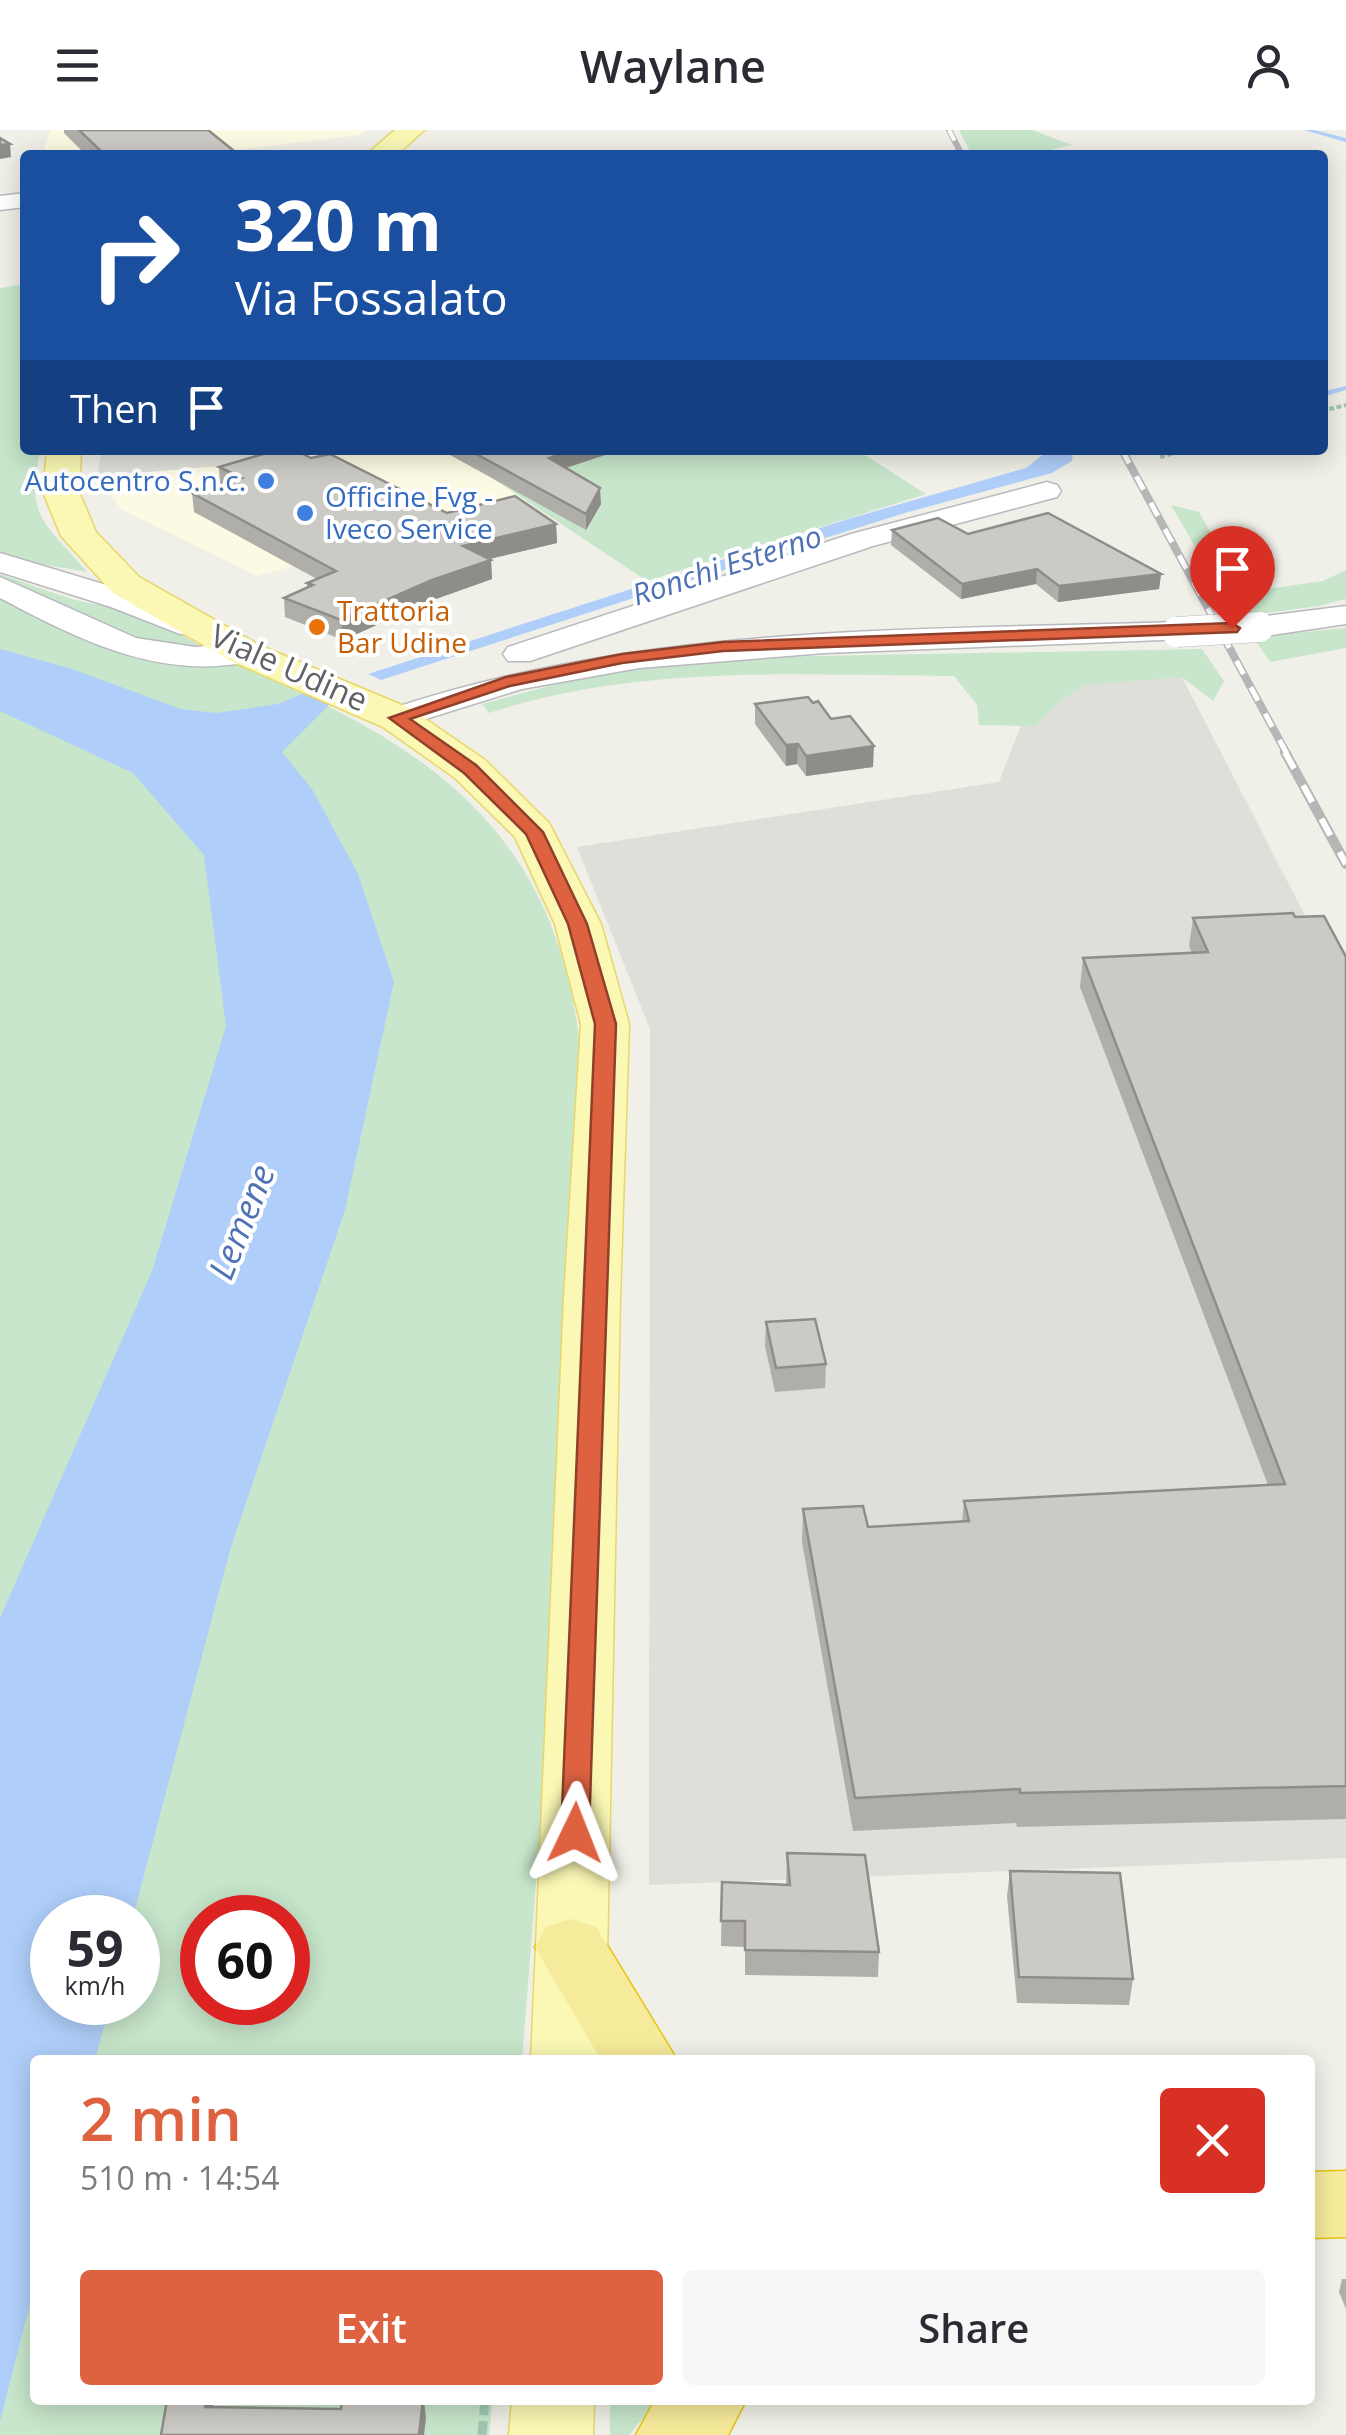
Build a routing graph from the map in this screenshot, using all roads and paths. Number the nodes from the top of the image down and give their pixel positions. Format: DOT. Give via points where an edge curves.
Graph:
graph roads {
  1 [pos="411,130"];
  2 [pos="386,150"];
  3 [pos="64,455"];
  4 [pos="1167,455"];
  5 [pos="1160,457"];
  6 [pos="1046,491"];
  7 [pos="0,562"];
  8 [pos="0,586"];
  9 [pos="0,604"];
  10 [pos="1345,615"];
  11 [pos="56,617"];
  12 [pos="226,643"];
  13 [pos="380,710"];
  14 [pos="572,1947"];
  15 [pos="568,2055"];
  16 [pos="637,2055"];
  17 [pos="1346,2204"];
  18 [pos="1315,2206"];
  19 [pos="484,2405"];
  20 [pos="553,2405"];
  21 [pos="701,2405"];
  22 [pos="482,2435"];
  23 [pos="552,2435"];
  24 [pos="678,2435"];
  1 -- 2 [label="main road"];
  3 -- 12 [label="main road, Viale Udine" via="61,492 79,536 126,585"];
  4 -- 5 [label="path"];
  6 -- 13 [label="street" via="862,540 423,685"];
  7 -- 12 [label="street" via="122,600"];
  8 -- 11 [label="street"];
  9 -- 11 [label="street"];
  10 -- 13 [label="street, bridge" via="1177,632 723,646 622,658"];
  11 -- 12 [label="street" via="150,654 213,659"];
  12 -- 13 [label="main road, Viale Udine"];
  13 -- 14 [label="main road, Viale Udine" via="470,769 534,832 578,924 606,1024"];
  14 -- 15 [label="main road, Viale Udine"];
  14 -- 16 [label="highway"];
  17 -- 18 [label="highway"];
  19 -- 22 [label="path"];
  20 -- 23 [label="main road"];
  21 -- 24 [label="highway"];
}
